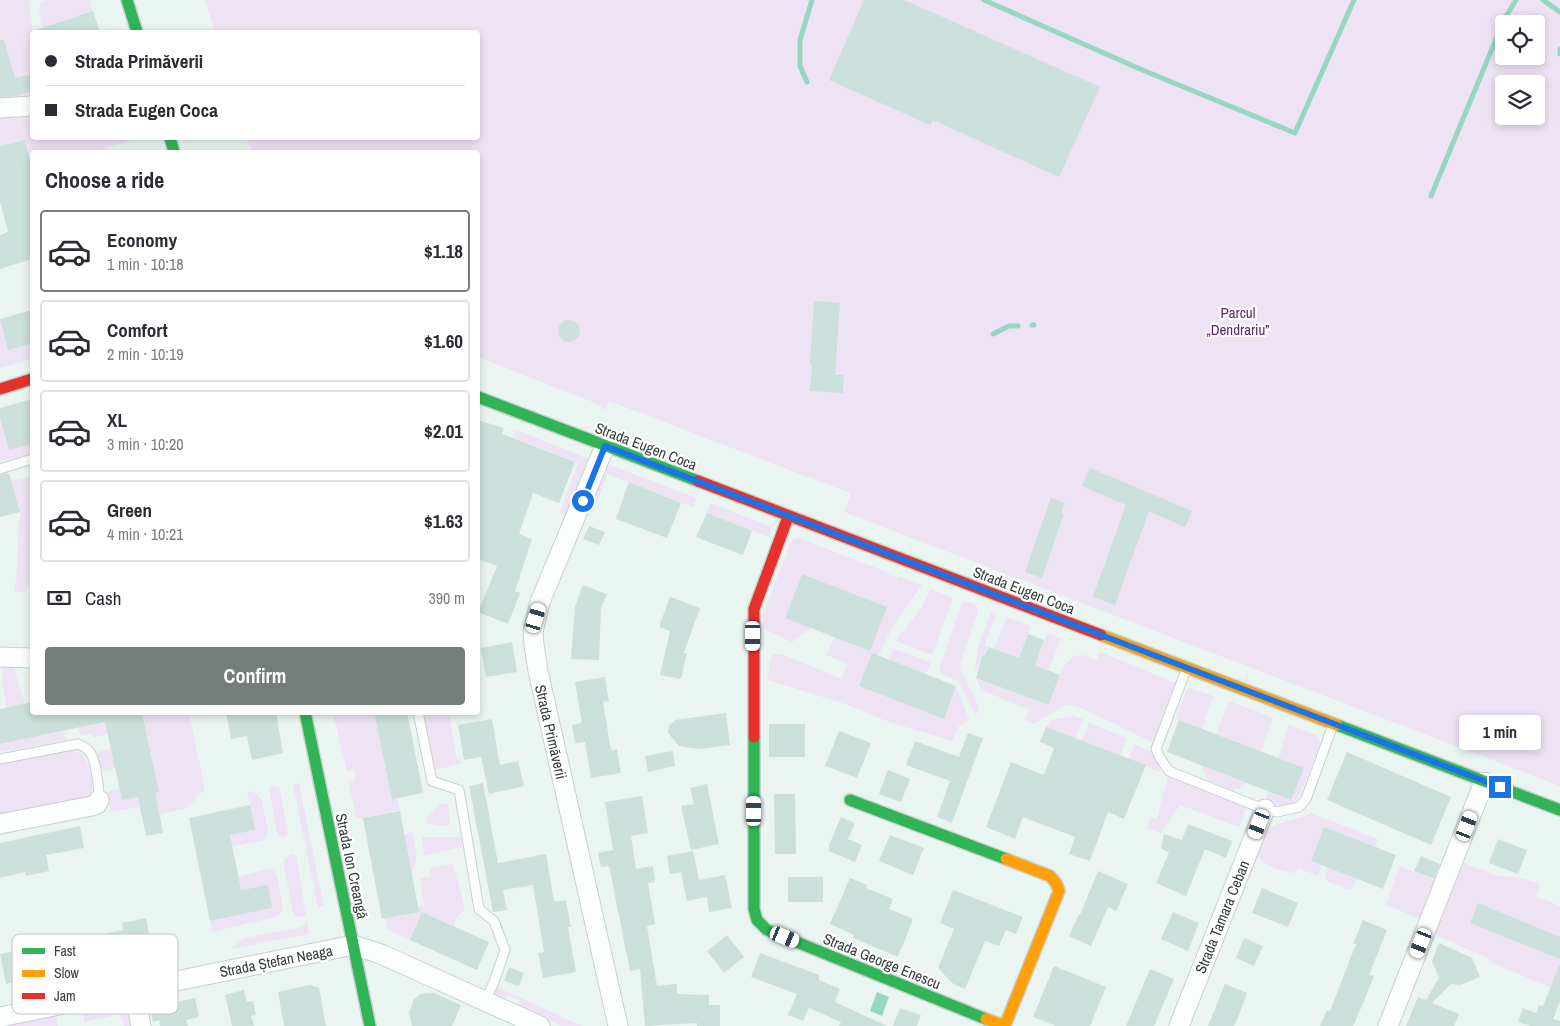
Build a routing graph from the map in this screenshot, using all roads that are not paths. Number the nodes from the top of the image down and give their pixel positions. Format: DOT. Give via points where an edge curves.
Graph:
graph roads {
  1 [pos="127,0"];
  2 [pos="136,30"];
  3 [pos="30,106"];
  4 [pos="0,108"];
  5 [pos="30,380"];
  6 [pos="0,389"];
  7 [pos="480,398"];
  8 [pos="605,446"];
  9 [pos="30,460"];
  10 [pos="0,469"];
  11 [pos="788,517"];
  12 [pos="0,657"];
  13 [pos="30,658"];
  14 [pos="1187,668"];
  15 [pos="306,715"];
  16 [pos="419,715"];
  17 [pos="1334,723"];
  18 [pos="0,759"];
  19 [pos="1484,782"];
  20 [pos="99,800"];
  21 [pos="850,800"];
  22 [pos="1265,808"];
  23 [pos="1560,810"];
  24 [pos="0,824"];
  25 [pos="353,945"];
  26 [pos="178,981"];
  27 [pos="485,1001"];
  28 [pos="15,1014"];
  29 [pos="0,1017"];
  30 [pos="370,1026"];
  31 [pos="540,1026"];
  32 [pos="618,1026"];
  33 [pos="1179,1026"];
  34 [pos="1388,1026"];
  1 -- 2 [label="street"];
  3 -- 4 [label="street"];
  5 -- 6 [label="street"];
  7 -- 8 [label="street, Strada Eugen Coca"];
  8 -- 11 [label="street, Strada Eugen Coca"];
  8 -- 32 [label="street, Strada Primăverii" via="540,602 534,645"];
  9 -- 10 [label="lane"];
  11 -- 14 [label="street, Strada Eugen Coca"];
  11 -- 21 [label="street, Strada George Enescu" via="754,609 754,909 757,920 767,930 992,1021 1006,1023 1059,891 1056,883 1050,876"];
  12 -- 13 [label="street"];
  14 -- 17 [label="street, Strada Eugen Coca"];
  14 -- 22 [label="lane" via="1156,749 1160,758 1170,771"];
  15 -- 25 [label="street, Strada Ion Creangă"];
  16 -- 27 [label="lane" via="432,781 459,790 479,909 494,921 505,950"];
  17 -- 19 [label="street, Strada Eugen Coca"];
  17 -- 22 [label="lane" via="1306,799 1299,808 1277,812"];
  18 -- 20 [label="lane" via="78,744 84,746 91,752 100,788"];
  19 -- 23 [label="street, Strada Eugen Coca"];
  19 -- 34 [label="street"];
  20 -- 24 [label="street" via="92,806"];
  22 -- 33 [label="street, Strada Tamara Ceban"];
  25 -- 26 [label="street, Strada Ștefan Neaga"];
  25 -- 27 [label="street, Strada Ștefan Neaga" via="381,954"];
  25 -- 30 [label="street, Strada Ion Creangă"];
  27 -- 31 [label="street, Strada Ștefan Neaga"];
  28 -- 29 [label="street, Strada Ștefan Neaga"];
}
